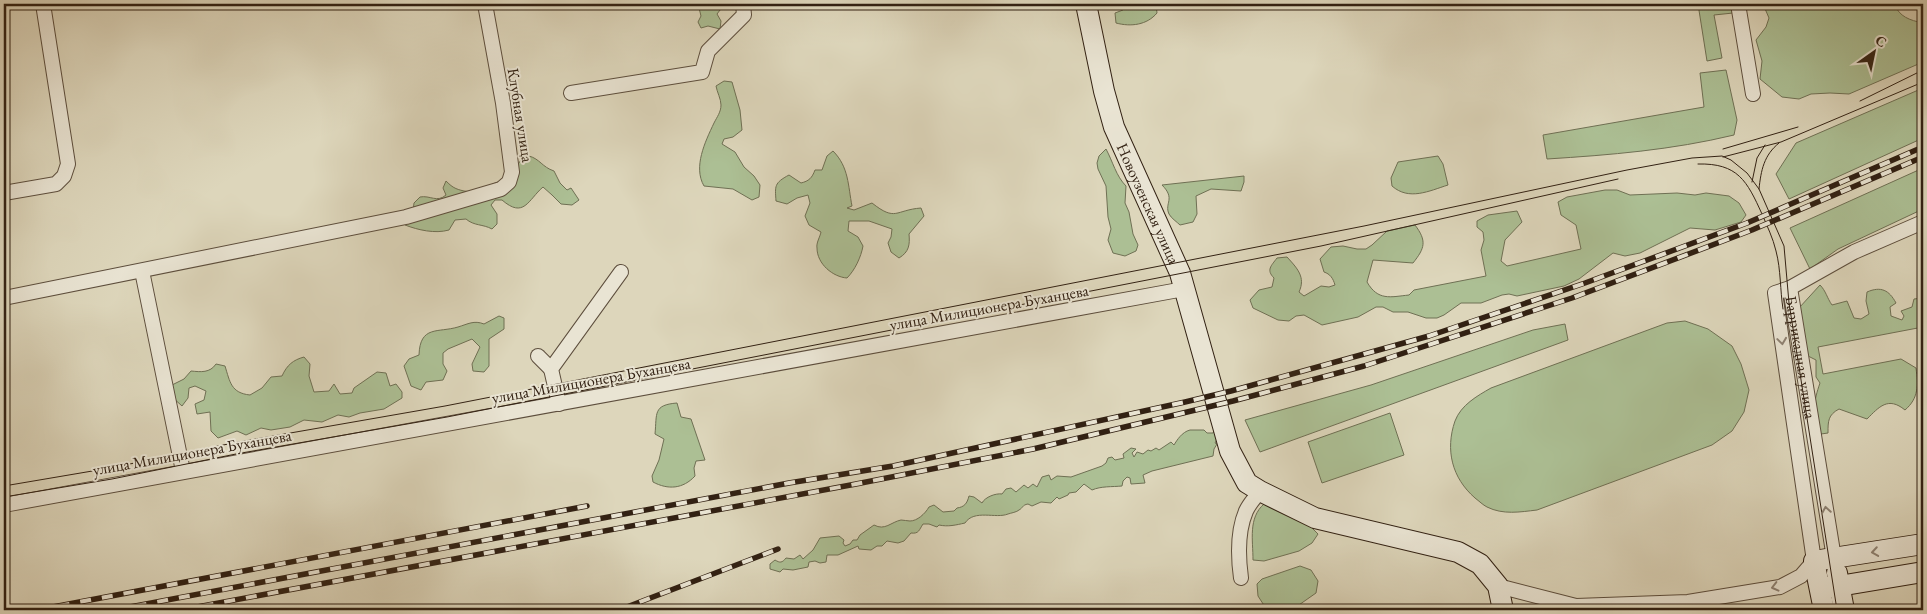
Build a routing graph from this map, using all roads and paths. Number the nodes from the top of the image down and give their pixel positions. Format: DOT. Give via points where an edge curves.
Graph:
graph roads {
  1 [pos="43,4"];
  2 [pos="485,4"];
  3 [pos="1086,4"];
  4 [pos="1738,4"];
  5 [pos="744,9"];
  6 [pos="571,93"];
  7 [pos="1753,94"];
  8 [pos="4,193"];
  9 [pos="1923,222"];
  10 [pos="142,271"];
  11 [pos="621,272"];
  12 [pos="1790,288"];
  13 [pos="1184,289"];
  14 [pos="4,298"];
  15 [pos="538,356"];
  16 [pos="551,368"];
  17 [pos="559,404"];
  18 [pos="183,472"];
  19 [pos="1260,492"];
  20 [pos="4,505"];
  21 [pos="1923,544"];
  22 [pos="1834,558"];
  23 [pos="1814,561"];
  24 [pos="1923,572"];
  25 [pos="1242,578"];
  26 [pos="1498,586"];
  27 [pos="1830,587"];
  28 [pos="1503,610"];
  29 [pos="1824,610"];
  30 [pos="1844,610"];
  1 -- 8 [label="street" via="68,164 64,176 56,184"];
  2 -- 10 [label="street, Клубная улица" via="512,172 509,182 501,189 406,218"];
  3 -- 13 [label="street, Новоузенская улица" via="1114,128 1180,273"];
  4 -- 7 [label="street"];
  5 -- 6 [label="street" via="708,51 702,72"];
  9 -- 12 [label="street" via="1854,252"];
  10 -- 14 [label="street"];
  10 -- 18 [label="street"];
  11 -- 16 [label="street"];
  22 -- 12 [label="street, Баррикадная улица, one-way"];
  12 -- 23 [label="street, Баррикадная улица, one-way" via="1775,293"];
  13 -- 17 [label="street, улица Милиционера Буханцева"];
  13 -- 19 [label="street, Новоузенская улица" via="1230,452 1247,483"];
  15 -- 16 [label="street"];
  16 -- 17 [label="street"];
  17 -- 18 [label="street, улица Милиционера Буханцева"];
  18 -- 20 [label="street, улица Милиционера Буханцева"];
  19 -- 25 [label="street" via="1246,510 1239,536"];
  19 -- 26 [label="street, Новоузенская улица" via="1315,518 1458,552 1480,564"];
  21 -- 22 [label="street, one-way"];
  22 -- 23 [label="street"];
  22 -- 27 [label="street, Баррикадная улица"];
  23 -- 26 [label="street, one-way" via="1801,576 1780,588 1688,602 1576,606"];
  23 -- 27 [label="street, Баррикадная улица"];
  24 -- 27 [label="street"];
  26 -- 28 [label="street"];
  27 -- 29 [label="street, Баррикадная улица"];
  27 -- 30 [label="street, Баррикадная улица"];
}
